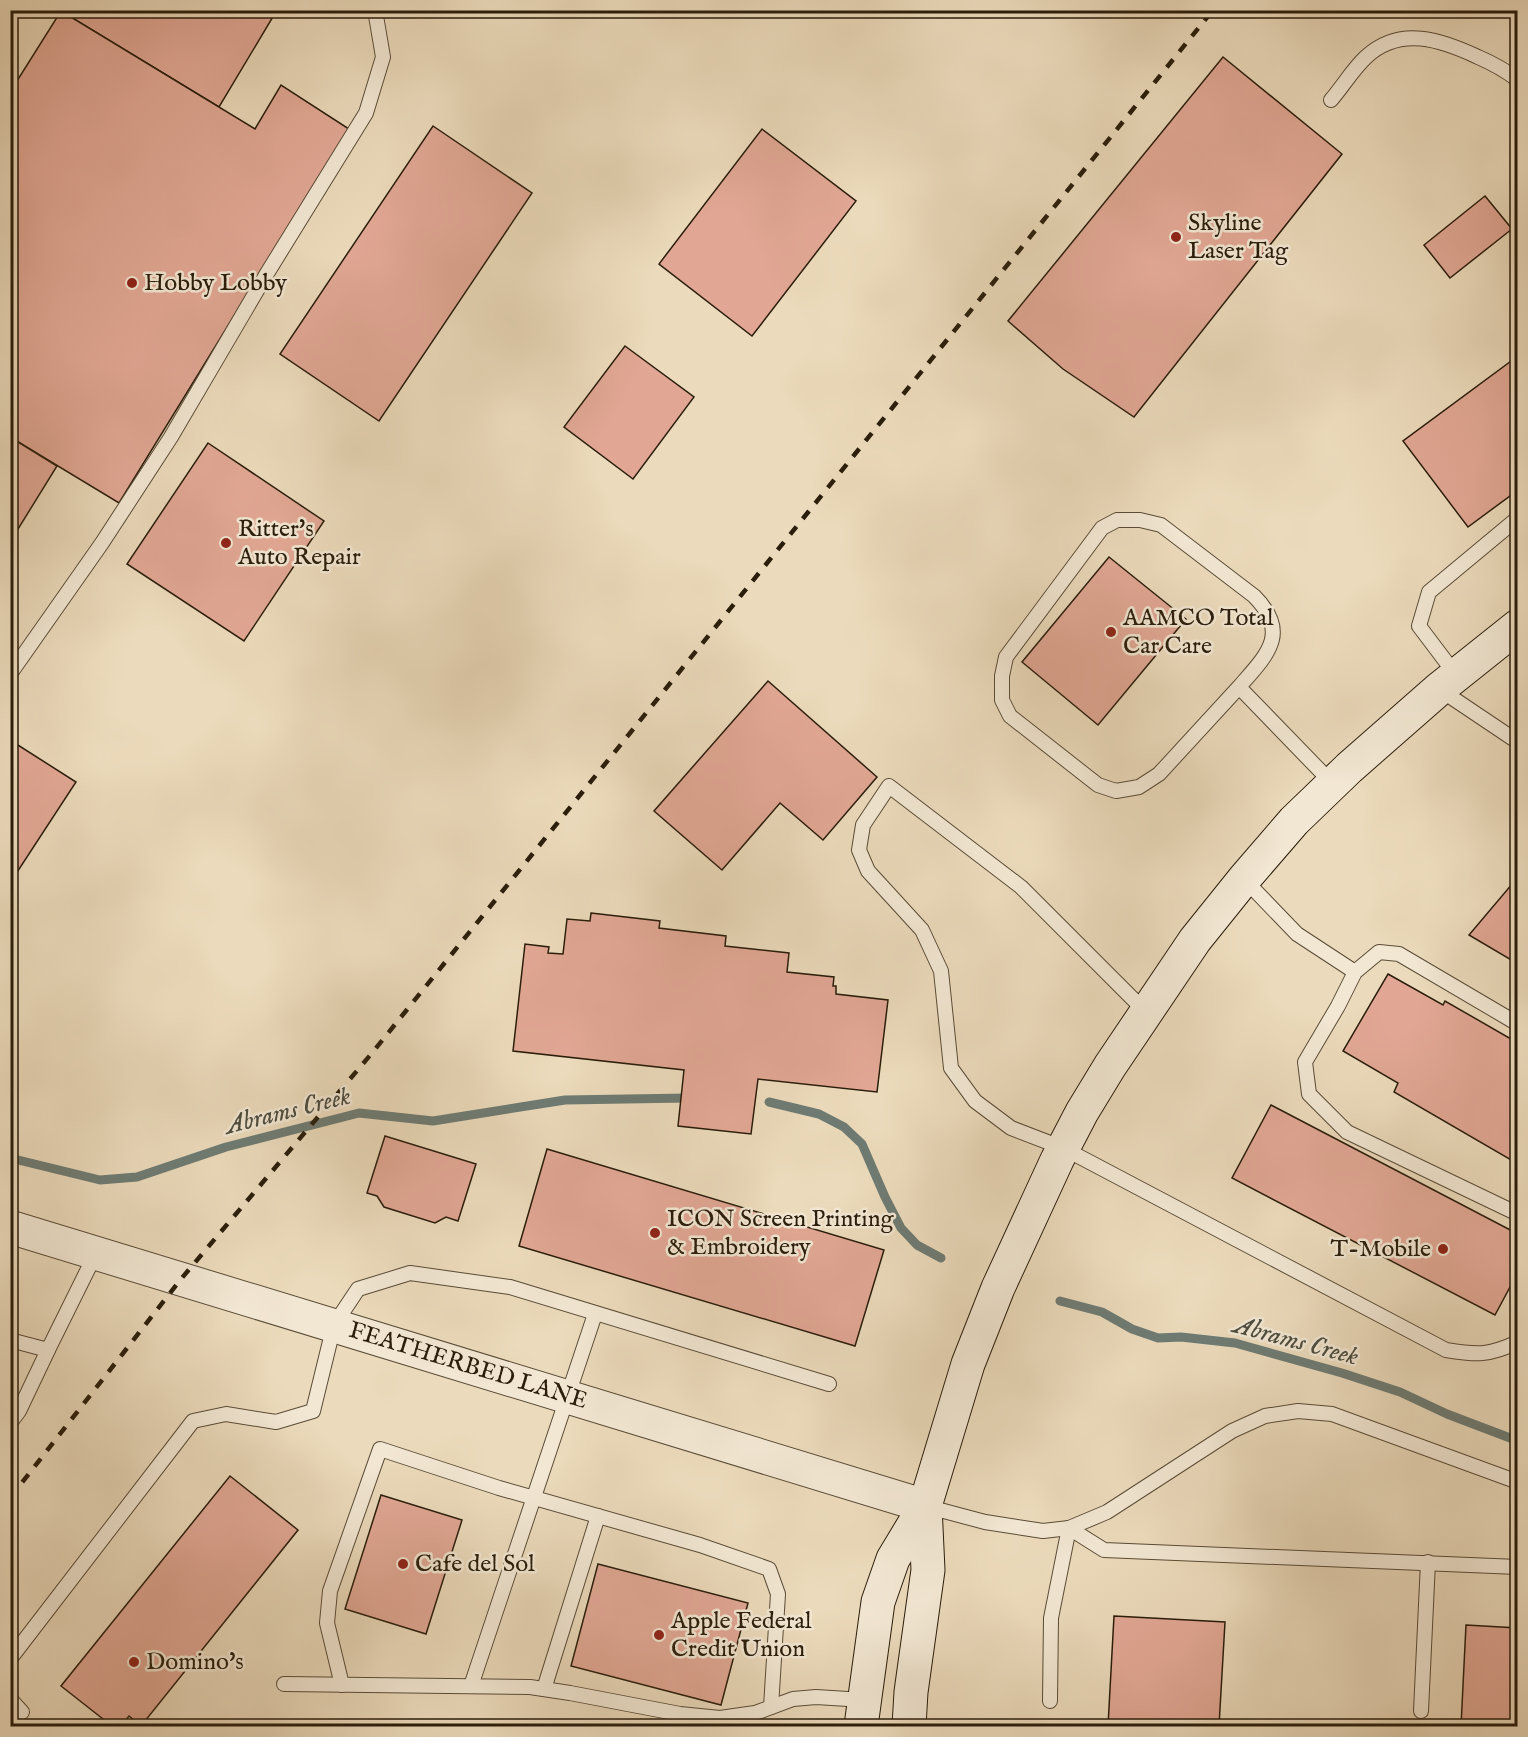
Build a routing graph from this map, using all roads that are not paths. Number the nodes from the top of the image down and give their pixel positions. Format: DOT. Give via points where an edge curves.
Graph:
graph roads {
  1 [pos="375,10"];
  2 [pos="1518,80"];
  3 [pos="1331,100"];
  4 [pos="1518,518"];
  5 [pos="1518,626"];
  6 [pos="10,674"];
  7 [pos="1447,682"];
  8 [pos="1239,687"];
  9 [pos="1518,742"];
  10 [pos="1333,784"];
  11 [pos="1244,879"];
  12 [pos="1355,972"];
  13 [pos="1146,1012"];
  14 [pos="1518,1024"];
  15 [pos="1063,1148"];
  16 [pos="1518,1214"];
  17 [pos="10,1227"];
  18 [pos="96,1253"];
  19 [pos="595,1314"];
  20 [pos="334,1325"];
  21 [pos="10,1340"];
  22 [pos="1518,1342"];
  23 [pos="48,1350"];
  24 [pos="829,1384"];
  25 [pos="566,1396"];
  26 [pos="10,1423"];
  27 [pos="1518,1482"];
  28 [pos="533,1497"];
  29 [pos="925,1506"];
  30 [pos="598,1516"];
  31 [pos="1069,1528"];
  32 [pos="1428,1562"];
  33 [pos="1518,1567"];
  34 [pos="10,1659"];
  35 [pos="284,1684"];
  36 [pos="342,1685"];
  37 [pos="471,1686"];
  38 [pos="544,1689"];
  39 [pos="10,1699"];
  40 [pos="1050,1701"];
  41 [pos="771,1707"];
  42 [pos="1421,1711"];
  43 [pos="22,1712"];
  44 [pos="863,1713"];
  45 [pos="909,1726"];
  1 -- 6 [label="lane" via="382,57 366,113 171,436"];
  2 -- 3 [label="lane" via="1443,41 1403,39 1366,57"];
  4 -- 7 [label="lane" via="1429,592 1419,626"];
  5 -- 7 [label="main road"];
  7 -- 9 [label="lane"];
  7 -- 10 [label="main road"];
  8 -- 8 [label="lane" via="1271,644 1273,623 1266,609 1161,525 1117,520 1102,528 1089,544 1006,657 1002,700 1010,716 1024,729 1098,785 1116,791 1139,787 1159,774"];
  8 -- 10 [label="lane"];
  10 -- 11 [label="main road" via="1294,821"];
  11 -- 12 [label="lane" via="1297,934"];
  11 -- 13 [label="main road" via="1195,940"];
  12 -- 14 [label="lane" via="1379,952 1400,954"];
  12 -- 16 [label="lane" via="1305,1062 1309,1094 1347,1132"];
  13 -- 15 [label="main road"];
  13 -- 15 [label="lane" via="1021,887 890,786 863,825 859,850 868,871 922,930 941,971 951,1068 975,1101 1011,1128"];
  15 -- 22 [label="lane" via="1446,1350 1498,1352"];
  15 -- 29 [label="main road" via="998,1288 968,1364"];
  17 -- 18 [label="main road, FEATHERBED LANE"];
  18 -- 20 [label="main road, FEATHERBED LANE"];
  18 -- 23 [label="lane"];
  19 -- 20 [label="lane" via="510,1287 410,1273 358,1289"];
  19 -- 24 [label="lane"];
  19 -- 25 [label="lane"];
  20 -- 25 [label="main road, FEATHERBED LANE"];
  20 -- 34 [label="lane" via="313,1411 276,1422 226,1414 194,1421"];
  21 -- 23 [label="lane"];
  23 -- 26 [label="lane"];
  25 -- 28 [label="lane"];
  25 -- 29 [label="main road, FEATHERBED LANE"];
  27 -- 31 [label="lane" via="1332,1414 1298,1411 1265,1416 1232,1431 1107,1512"];
  28 -- 30 [label="lane"];
  28 -- 36 [label="lane" via="380,1449 330,1591 327,1623"];
  28 -- 37 [label="lane"];
  29 -- 31 [label="lane" via="1042,1531"];
  29 -- 44 [label="main road" via="893,1560 878,1602"];
  29 -- 45 [label="main road" via="928,1570"];
  30 -- 38 [label="lane"];
  30 -- 41 [label="lane" via="769,1569 778,1594"];
  31 -- 32 [label="lane" via="1104,1550"];
  31 -- 40 [label="lane" via="1051,1618"];
  32 -- 33 [label="lane"];
  32 -- 42 [label="lane"];
  35 -- 36 [label="lane"];
  36 -- 37 [label="lane"];
  37 -- 38 [label="lane"];
  38 -- 41 [label="lane" via="720,1718"];
  39 -- 43 [label="lane"];
  41 -- 44 [label="lane" via="793,1699 816,1697"];
}
